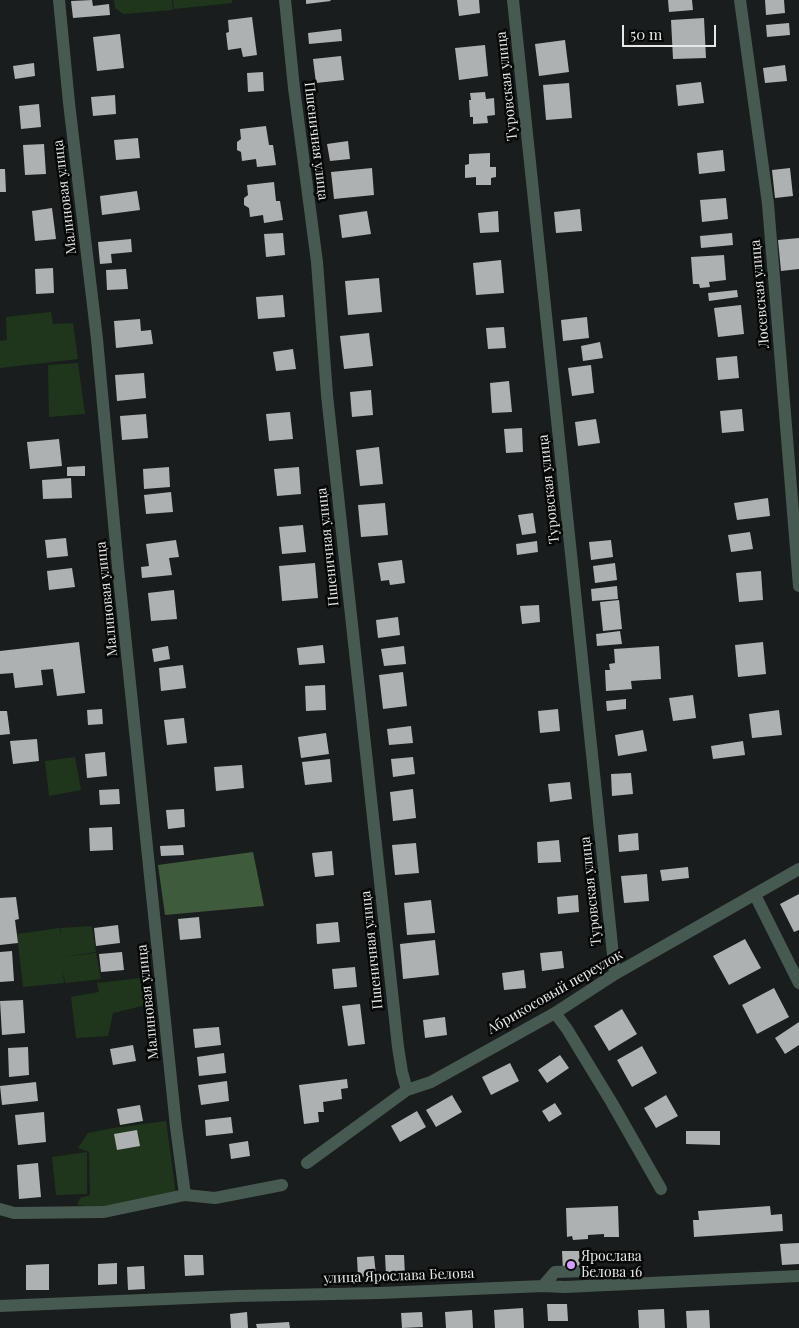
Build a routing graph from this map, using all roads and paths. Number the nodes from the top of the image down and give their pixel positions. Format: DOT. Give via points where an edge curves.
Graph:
graph roads {
  1 [pos="59,0"];
  2 [pos="285,0"];
  3 [pos="513,0"];
  4 [pos="740,0"];
  5 [pos="799,586"];
  6 [pos="799,869"];
  7 [pos="755,895"];
  8 [pos="615,974"];
  9 [pos="799,983"];
  10 [pos="555,1013"];
  11 [pos="407,1090"];
  12 [pos="307,1164"];
  13 [pos="282,1185"];
  14 [pos="661,1189"];
  15 [pos="185,1195"];
  16 [pos="0,1209"];
  17 [pos="588,1271"];
  18 [pos="799,1276"];
  19 [pos="543,1286"];
  20 [pos="0,1306"];
  1 -- 15 [label="street, Малиновая улица"];
  2 -- 11 [label="street, Пшеничная улица" via="317,262 328,405 398,1047"];
  3 -- 8 [label="street, Туровская улица"];
  4 -- 5 [label="street, Лосевская улица" via="768,204"];
  6 -- 7 [label="street, Абрикосовый переулок"];
  7 -- 8 [label="street, Абрикосовый переулок"];
  7 -- 9 [label="street"];
  8 -- 10 [label="street, Абрикосовый переулок"];
  10 -- 11 [label="street, Абрикосовый переулок" via="431,1082"];
  10 -- 14 [label="street"];
  11 -- 12 [label="street, Абрикосовый переулок"];
  13 -- 15 [label="street" via="215,1198"];
  15 -- 16 [label="street" via="104,1212 14,1213"];
  17 -- 19 [label="street" via="555,1272"];
  18 -- 19 [label="street, улица Ярослава Белова"];
  19 -- 20 [label="street, улица Ярослава Белова"];
}
